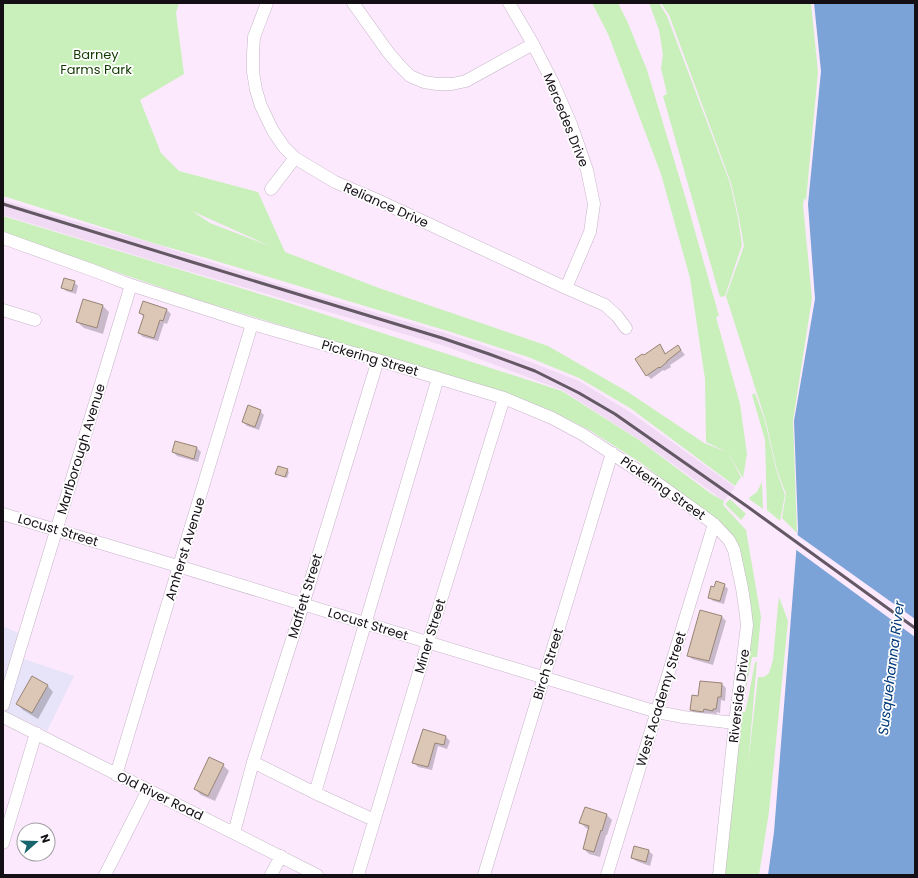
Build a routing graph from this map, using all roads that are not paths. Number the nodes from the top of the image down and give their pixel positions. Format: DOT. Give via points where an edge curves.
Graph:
graph roads {
  1 [pos="267,3"];
  2 [pos="353,3"];
  3 [pos="509,3"];
  4 [pos="533,44"];
  5 [pos="295,158"];
  6 [pos="272,190"];
  7 [pos="3,238"];
  8 [pos="131,285"];
  9 [pos="566,288"];
  10 [pos="3,310"];
  11 [pos="35,320"];
  12 [pos="252,324"];
  13 [pos="626,328"];
  14 [pos="378,360"];
  15 [pos="438,378"];
  16 [pos="504,398"];
  17 [pos="612,453"];
  18 [pos="3,514"];
  19 [pos="714,524"];
  20 [pos="56,530"];
  21 [pos="179,566"];
  22 [pos="303,605"];
  23 [pos="366,623"];
  24 [pos="428,642"];
  25 [pos="544,678"];
  26 [pos="3,705"];
  27 [pos="657,712"];
  28 [pos="3,717"];
  29 [pos="735,723"];
  30 [pos="36,733"];
  31 [pos="253,762"];
  32 [pos="116,774"];
  33 [pos="148,790"];
  34 [pos="315,793"];
  35 [pos="374,820"];
  36 [pos="234,833"];
  37 [pos="3,843"];
  38 [pos="281,856"];
  39 [pos="105,875"];
  40 [pos="271,875"];
  41 [pos="317,875"];
  42 [pos="358,875"];
  43 [pos="484,875"];
  44 [pos="607,875"];
  45 [pos="719,875"];
  1 -- 5 [label="street, Reliance Drive" via="254,37 253,72 256,90 273,131"];
  2 -- 4 [label="street" via="398,65 410,76 424,82 452,84 466,81"];
  3 -- 4 [label="street, Mercedes Drive"];
  4 -- 9 [label="street, Mercedes Drive" via="571,124 594,204 590,232"];
  5 -- 6 [label="street"];
  5 -- 9 [label="street, Reliance Drive" via="335,182"];
  7 -- 8 [label="street, Pickering Street"];
  8 -- 12 [label="street, Pickering Street"];
  8 -- 20 [label="street, Marlborough Avenue"];
  9 -- 13 [label="street, Reliance Drive" via="605,305"];
  10 -- 11 [label="street"];
  12 -- 14 [label="street, Pickering Street"];
  12 -- 21 [label="street, Amherst Avenue"];
  14 -- 15 [label="street, Pickering Street"];
  14 -- 22 [label="street, Maffett Street"];
  15 -- 16 [label="street, Pickering Street"];
  15 -- 23 [label="street"];
  16 -- 17 [label="street, Pickering Street" via="552,418"];
  16 -- 24 [label="street, Miner Street"];
  17 -- 19 [label="street, Pickering Street"];
  17 -- 25 [label="street, Birch Street"];
  18 -- 20 [label="street, Locust Street"];
  19 -- 27 [label="street, West Academy Street"];
  19 -- 29 [label="street, Riverside Drive" via="734,550 747,625"];
  20 -- 21 [label="street, Locust Street"];
  20 -- 26 [label="street, Marlborough Avenue"];
  21 -- 22 [label="street, Locust Street"];
  21 -- 32 [label="street, Amherst Avenue"];
  22 -- 23 [label="street, Locust Street"];
  22 -- 31 [label="street, Maffett Street"];
  23 -- 24 [label="street, Locust Street"];
  23 -- 34 [label="street"];
  24 -- 25 [label="street, Locust Street"];
  24 -- 35 [label="street, Miner Street"];
  25 -- 27 [label="street, Locust Street"];
  25 -- 43 [label="street, Birch Street"];
  27 -- 29 [label="street, Locust Street"];
  27 -- 44 [label="street, West Academy Street"];
  28 -- 30 [label="street, Old River Road"];
  29 -- 45 [label="street, Riverside Drive"];
  30 -- 32 [label="street, Old River Road"];
  30 -- 37 [label="street"];
  31 -- 34 [label="street"];
  31 -- 36 [label="street, Maffett Street"];
  32 -- 33 [label="street, Old River Road"];
  33 -- 36 [label="street, Old River Road"];
  33 -- 39 [label="street"];
  34 -- 35 [label="street"];
  35 -- 42 [label="street, Miner Street"];
  36 -- 38 [label="street, Old River Road"];
  38 -- 40 [label="street"];
  38 -- 41 [label="street, Old River Road"];
}
